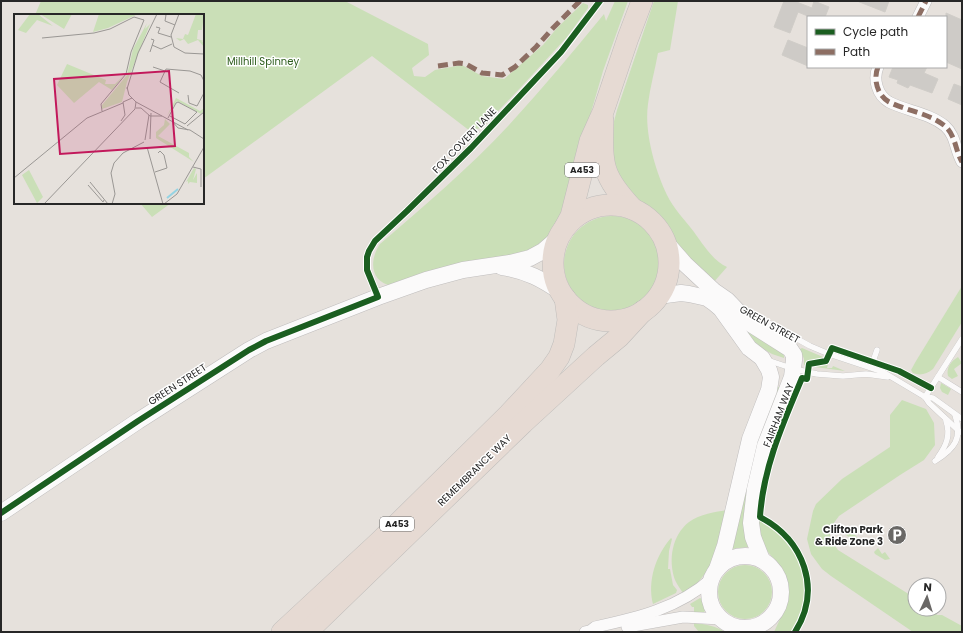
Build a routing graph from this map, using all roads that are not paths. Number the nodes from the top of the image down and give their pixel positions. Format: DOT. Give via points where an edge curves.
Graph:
graph roads {
  1 [pos="600,1"];
  2 [pos="642,1"];
  3 [pos="926,1"];
  4 [pos="918,16"];
  5 [pos="878,68"];
  6 [pos="603,112"];
  7 [pos="962,162"];
  8 [pos="633,209"];
  9 [pos="561,234"];
  10 [pos="664,240"];
  11 [pos="492,266"];
  12 [pos="564,296"];
  13 [pos="658,296"];
  14 [pos="378,297"];
  15 [pos="727,300"];
  16 [pos="643,311"];
  17 [pos="962,338"];
  18 [pos="876,350"];
  19 [pos="762,358"];
  20 [pos="871,367"];
  21 [pos="794,369"];
  22 [pos="938,377"];
  23 [pos="894,378"];
  24 [pos="962,392"];
  25 [pos="925,397"];
  26 [pos="954,413"];
  27 [pos="946,419"];
  28 [pos="962,419"];
  29 [pos="961,433"];
  30 [pos="1,513"];
  31 [pos="762,560"];
  32 [pos="714,574"];
  33 [pos="768,625"];
  34 [pos="731,626"];
  35 [pos="282,632"];
  36 [pos="307,632"];
  37 [pos="592,632"];
  1 -- 14 [label="lane, FOX COVERT LANE" via="561,52 471,148 375,241 369,250 367,270"];
  2 -- 6 [label="highway, A453"];
  3 -- 4 [label="street"];
  5 -- 7 [label="street" via="877,87 887,101 937,120 946,127"];
  6 -- 8 [label="highway, A453" via="604,166 617,192"];
  6 -- 9 [label="highway, A453" via="590,141 571,216"];
  8 -- 9 [label="highway" via="603,205 588,210 574,218"];
  8 -- 10 [label="highway" via="652,221"];
  9 -- 11 [label="street, GREEN STREET" via="544,251 530,258"];
  9 -- 12 [label="highway" via="553,261 557,283"];
  10 -- 13 [label="highway" via="669,254 669,269"];
  10 -- 15 [label="street, GREEN STREET" via="685,264"];
  11 -- 12 [label="street, GREEN STREET" via="527,272 544,280"];
  11 -- 14 [label="street, GREEN STREET" via="445,275"];
  12 -- 16 [label="highway" via="578,310 593,318 627,318"];
  12 -- 35 [label="highway, REMEMBRANCE WAY / A453" via="568,320 564,344 550,370 509,414"];
  13 -- 16 [label="highway"];
  13 -- 19 [label="street, GREEN STREET" via="681,293 707,298 721,309 749,348"];
  14 -- 30 [label="street, GREEN STREET" via="249,350"];
  15 -- 20 [label="lane, GREEN STREET" via="810,346"];
  15 -- 21 [label="street, FAIRHAM WAY" via="749,324 790,349 794,355"];
  16 -- 36 [label="highway, REMEMBRANCE WAY / A453" via="619,337 523,424"];
  17 -- 22 [label="lane"];
  18 -- 20 [label="lane"];
  19 -- 21 [label="lane, GREEN STREET"];
  19 -- 32 [label="street, FAIRHAM WAY" via="769,370 770,382 750,439 725,546"];
  20 -- 23 [label="lane, GREEN STREET"];
  21 -- 23 [label="lane, GREEN STREET" via="833,376 866,374"];
  21 -- 31 [label="street, FAIRHAM WAY" via="765,446 755,489 751,523 753,537"];
  22 -- 24 [label="lane"];
  22 -- 25 [label="lane"];
  23 -- 25 [label="lane, GREEN STREET"];
  25 -- 26 [label="lane" via="933,398"];
  25 -- 27 [label="lane"];
  26 -- 28 [label="lane"];
  26 -- 29 [label="lane"];
  27 -- 29 [label="lane"];
  27 -- 29 [label="lane" via="949,435 944,449 935,461 953,449"];
  31 -- 32 [label="street" via="748,556 734,558 728,560"];
  31 -- 33 [label="street" via="772,569 781,587 778,606"];
  32 -- 34 [label="street" via="709,592 711,605 715,613"];
  32 -- 37 [label="street" via="690,596 667,607 595,627"];
  33 -- 34 [label="street" via="742,628"];
  34 -- 37 [label="street" via="706,618 683,617"];
}
